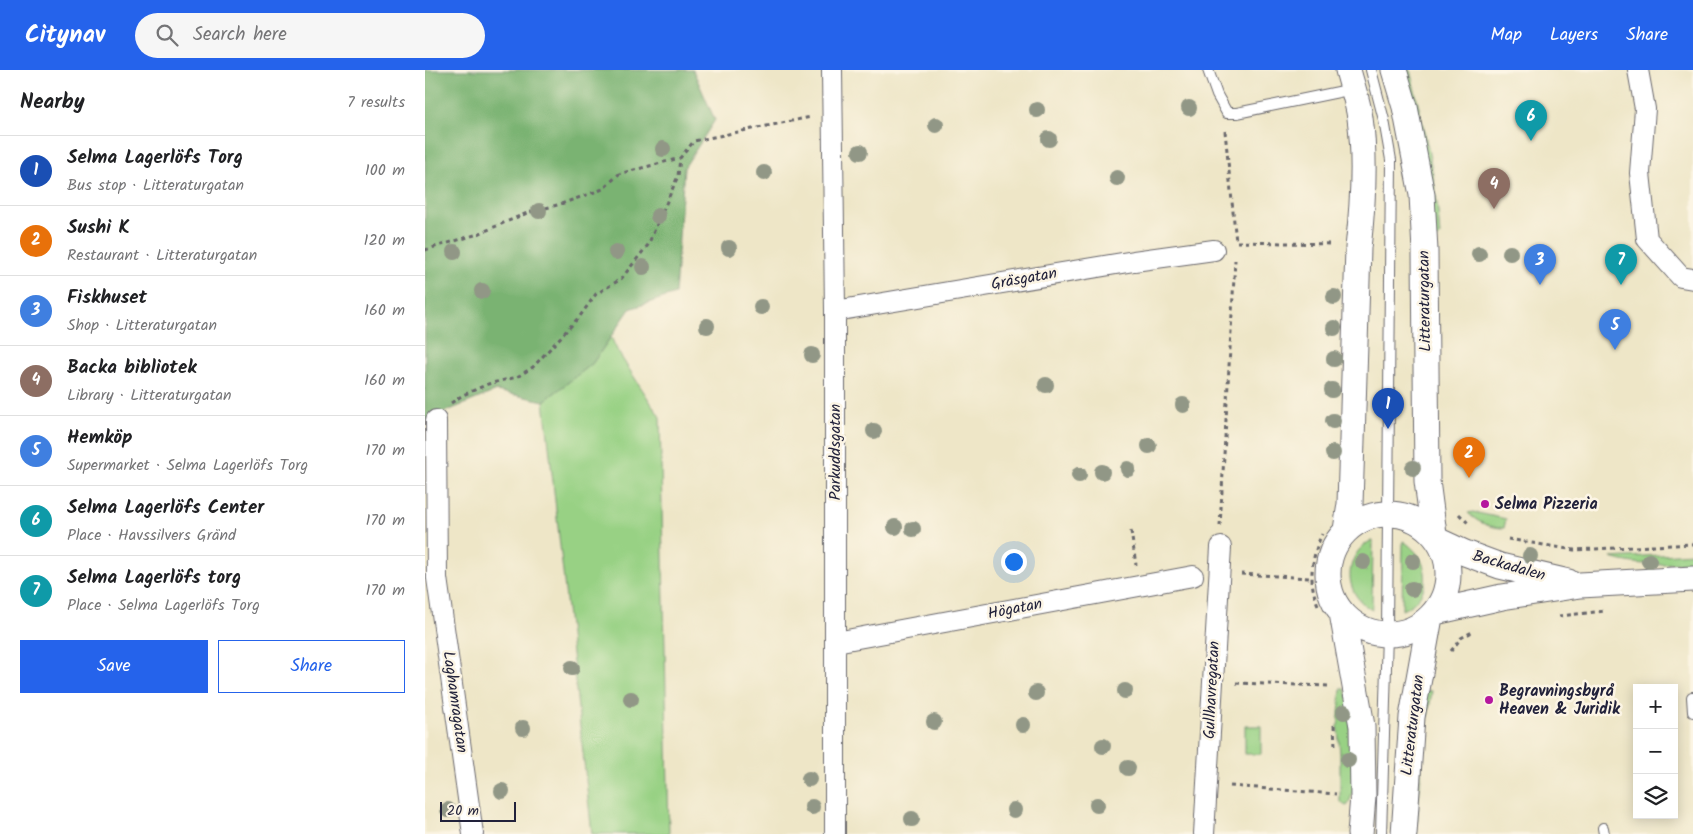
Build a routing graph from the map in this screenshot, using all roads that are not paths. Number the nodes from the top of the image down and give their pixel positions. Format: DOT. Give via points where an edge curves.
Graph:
graph roads {
  1 [pos="832,70"];
  2 [pos="1208,70"];
  3 [pos="1371,70"];
  4 [pos="1394,70"];
  5 [pos="1638,70"];
  6 [pos="1350,80"];
  7 [pos="1214,250"];
  8 [pos="1693,279"];
  9 [pos="835,311"];
  10 [pos="436,420"];
  11 [pos="1388,513"];
  12 [pos="1336,528"];
  13 [pos="1436,537"];
  14 [pos="1221,547"];
  15 [pos="1193,576"];
  16 [pos="1693,579"];
  17 [pos="1580,585"];
  18 [pos="1331,612"];
  19 [pos="1432,615"];
  20 [pos="1387,634"];
  21 [pos="836,642"];
  22 [pos="1693,697"];
  23 [pos="1693,712"];
  24 [pos="473,834"];
  25 [pos="835,834"];
  26 [pos="1204,834"];
  27 [pos="1360,834"];
  28 [pos="1381,834"];
  29 [pos="1404,834"];
  1 -- 9 [label="street, Parkuddsgatan"];
  2 -- 6 [label="lane" via="1227,113 1237,113"];
  3 -- 11 [label="lane" via="1391,160"];
  4 -- 13 [label="street, Litteraturgatan" via="1422,195 1427,481"];
  5 -- 8 [label="street" via="1645,109 1640,173 1647,239 1681,277"];
  6 -- 12 [label="street" via="1360,116 1362,214 1357,268 1350,504"];
  7 -- 9 [label="street, Gräsgatan"];
  9 -- 21 [label="street, Parkuddsgatan"];
  10 -- 24 [label="street, Laghamragatan" via="437,578"];
  11 -- 12 [label="street"];
  11 -- 13 [label="street" via="1418,521"];
  11 -- 20 [label="lane"];
  12 -- 18 [label="street" via="1328,566"];
  13 -- 17 [label="street, Backadalen" via="1465,553 1500,566"];
  13 -- 19 [label="street, Litteraturgatan" via="1447,558 1449,577 1444,596"];
  14 -- 26 [label="street, Gullhavregatan"];
  15 -- 21 [label="street, Högatan"];
  16 -- 17 [label="street, Backadalen"];
  17 -- 19 [label="street, Backadalen" via="1502,598"];
  18 -- 20 [label="street" via="1358,626"];
  18 -- 27 [label="street" via="1362,726"];
  19 -- 20 [label="street" via="1410,630"];
  19 -- 29 [label="street, Litteraturgatan" via="1412,717"];
  20 -- 28 [label="lane"];
  21 -- 25 [label="street, Parkuddsgatan"];
  22 -- 23 [label="lane"];
}
